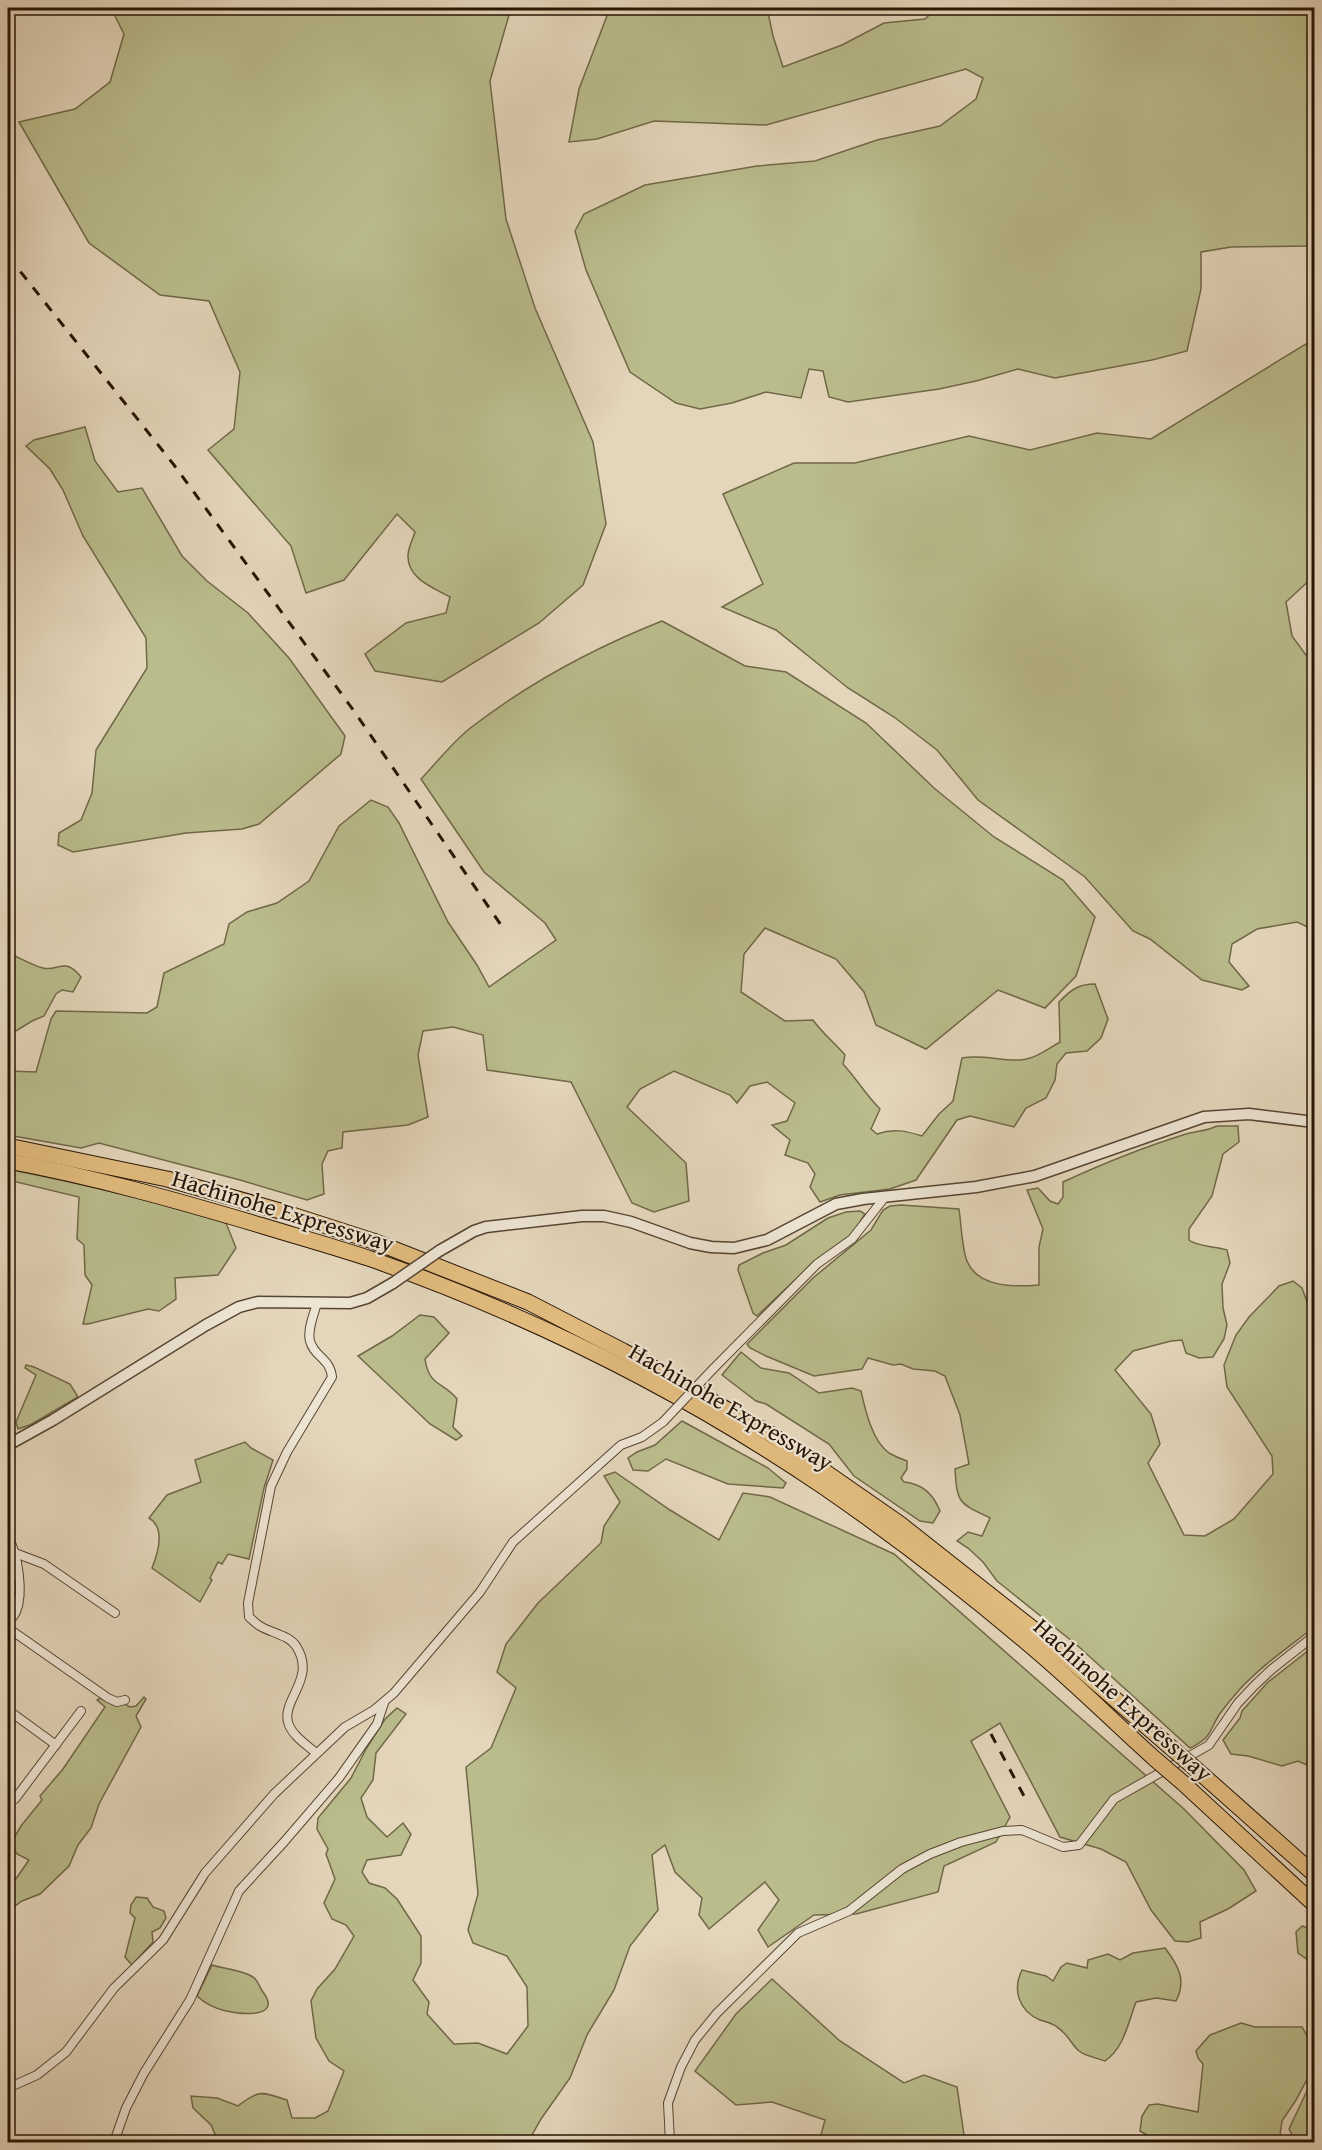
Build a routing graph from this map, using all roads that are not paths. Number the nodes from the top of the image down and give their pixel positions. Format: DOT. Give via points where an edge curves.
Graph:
graph roads {
  1 [pos="8,434"];
  2 [pos="8,440"];
  3 [pos="8,450"];
  4 [pos="1314,1122"];
  5 [pos="8,1146"];
  6 [pos="8,1161"];
  7 [pos="885,1197"];
  8 [pos="317,1304"];
  9 [pos="8,1445"];
  10 [pos="8,1537"];
  11 [pos="15,1553"];
  12 [pos="115,1613"];
  13 [pos="8,1626"];
  14 [pos="1314,1636"];
  15 [pos="125,1700"];
  16 [pos="384,1703"];
  17 [pos="8,1710"];
  18 [pos="81,1711"];
  19 [pos="56,1745"];
  20 [pos="316,1754"];
  21 [pos="8,1794"];
  22 [pos="1314,1874"];
  23 [pos="1314,1904"];
  24 [pos="8,2088"];
  25 [pos="114,2142"];
  26 [pos="670,2142"];
  1 -- 2 [label="street"];
  2 -- 3 [label="street"];
  4 -- 7 [label="street" via="1249,1114 1204,1117 1035,1176"];
  5 -- 22 [label="highway, Hachinohe Expressway, bridge" via="167,1179 321,1224 528,1302 623,1351 772,1435 900,1524 1042,1636"];
  6 -- 23 [label="highway, Hachinohe Expressway, bridge" via="114,1183 368,1258 522,1319 702,1412 824,1487 946,1576 1040,1654"];
  7 -- 8 [label="street, bridge" via="836,1204 767,1240 734,1248 690,1243 604,1215 486,1227 439,1251 367,1298"];
  7 -- 16 [label="street, bridge" via="852,1239 817,1264 663,1422 648,1434 621,1445 513,1542 480,1592"];
  8 -- 9 [label="street" via="258,1302 239,1307"];
  8 -- 20 [label="street" via="310,1341 328,1363 332,1377 282,1460 271,1486 248,1603 249,1617 286,1637 300,1653 303,1669 290,1704 288,1723"];
  10 -- 11 [label="street"];
  11 -- 12 [label="street" via="44,1564"];
  11 -- 13 [label="street" via="20,1589"];
  13 -- 15 [label="street" via="108,1698"];
  14 -- 26 [label="street" via="1254,1686 1209,1745 1114,1799 1079,1845 1063,1847 1022,1830 961,1842 902,1869 849,1911 798,1933 695,2040 668,2103"];
  16 -- 20 [label="street" via="345,1727"];
  16 -- 25 [label="street" via="377,1724 339,1778 239,1891 190,2000 144,2073"];
  17 -- 19 [label="street"];
  18 -- 19 [label="street"];
  19 -- 21 [label="street" via="15,1799"];
  20 -- 24 [label="street" via="213,1862 163,1940 114,1988 66,2052 37,2075"];
}
